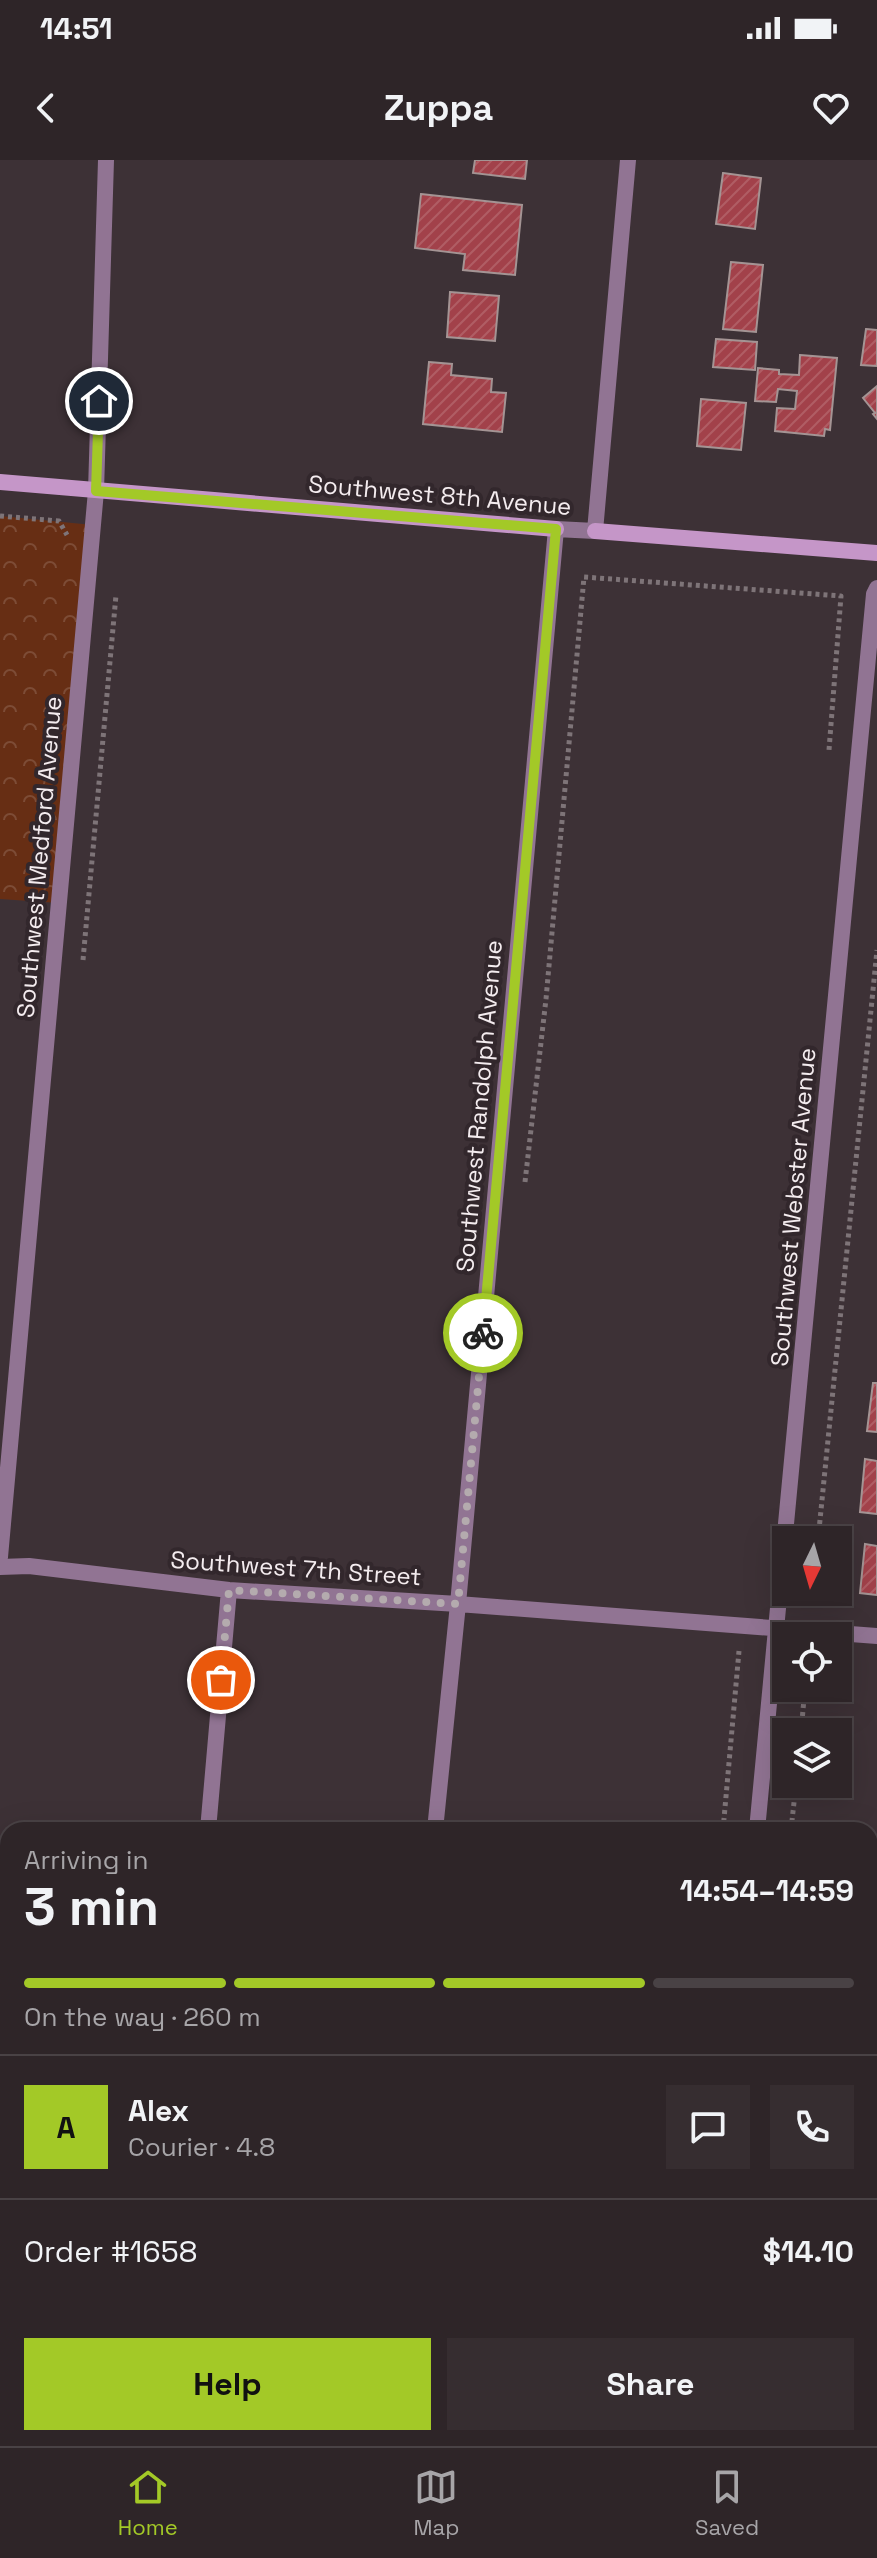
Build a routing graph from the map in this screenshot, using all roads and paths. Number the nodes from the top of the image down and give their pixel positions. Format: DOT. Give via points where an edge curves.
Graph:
graph roads {
  1 [pos="106,160"];
  2 [pos="628,160"];
  3 [pos="0,482"];
  4 [pos="96,491"];
  5 [pos="556,529"];
  6 [pos="595,531"];
  7 [pos="877,553"];
  8 [pos="877,588"];
  9 [pos="829,750"];
  10 [pos="877,950"];
  11 [pos="525,1186"];
  12 [pos="819,1526"];
  13 [pos="0,1557"];
  14 [pos="0,1567"];
  15 [pos="229,1590"];
  16 [pos="458,1604"];
  17 [pos="779,1622"];
  18 [pos="742,1626"];
  19 [pos="772,1628"];
  20 [pos="852,1634"];
  21 [pos="877,1636"];
  22 [pos="724,1652"];
  23 [pos="739,1653"];
  24 [pos="772,1656"];
  25 [pos="772,1685"];
  26 [pos="794,1798"];
  27 [pos="209,1822"];
  28 [pos="436,1822"];
  29 [pos="724,1822"];
  30 [pos="758,1822"];
  31 [pos="792,1822"];
  1 -- 4 [label="street, Southwest Medford Avenue"];
  2 -- 6 [label="street"];
  3 -- 4 [label="street, Southwest 8th Avenue"];
  4 -- 5 [label="street, Southwest 8th Avenue"];
  4 -- 13 [label="street, Southwest Medford Avenue"];
  5 -- 6 [label="street, Southwest 8th Avenue"];
  5 -- 16 [label="street, Southwest Randolph Avenue"];
  6 -- 7 [label="street, Southwest 8th Avenue"];
  8 -- 17 [label="street, Southwest Webster Avenue"];
  9 -- 11 [label="path" via="841,596 584,577"];
  10 -- 12 [label="path"];
  14 -- 15 [label="street, Southwest 7th Street"];
  15 -- 16 [label="street, Southwest 7th Street"];
  15 -- 27 [label="street"];
  16 -- 18 [label="street, Southwest 7th Street"];
  16 -- 28 [label="street, Southwest Randolph Avenue"];
  18 -- 19 [label="street, Southwest 7th Street"];
  18 -- 23 [label="path"];
  20 -- 21 [label="street, Southwest 7th Street"];
  22 -- 23 [label="path"];
  23 -- 24 [label="path"];
  23 -- 29 [label="path"];
  25 -- 30 [label="street, Southwest Webster Avenue"];
  26 -- 31 [label="path"];
}
